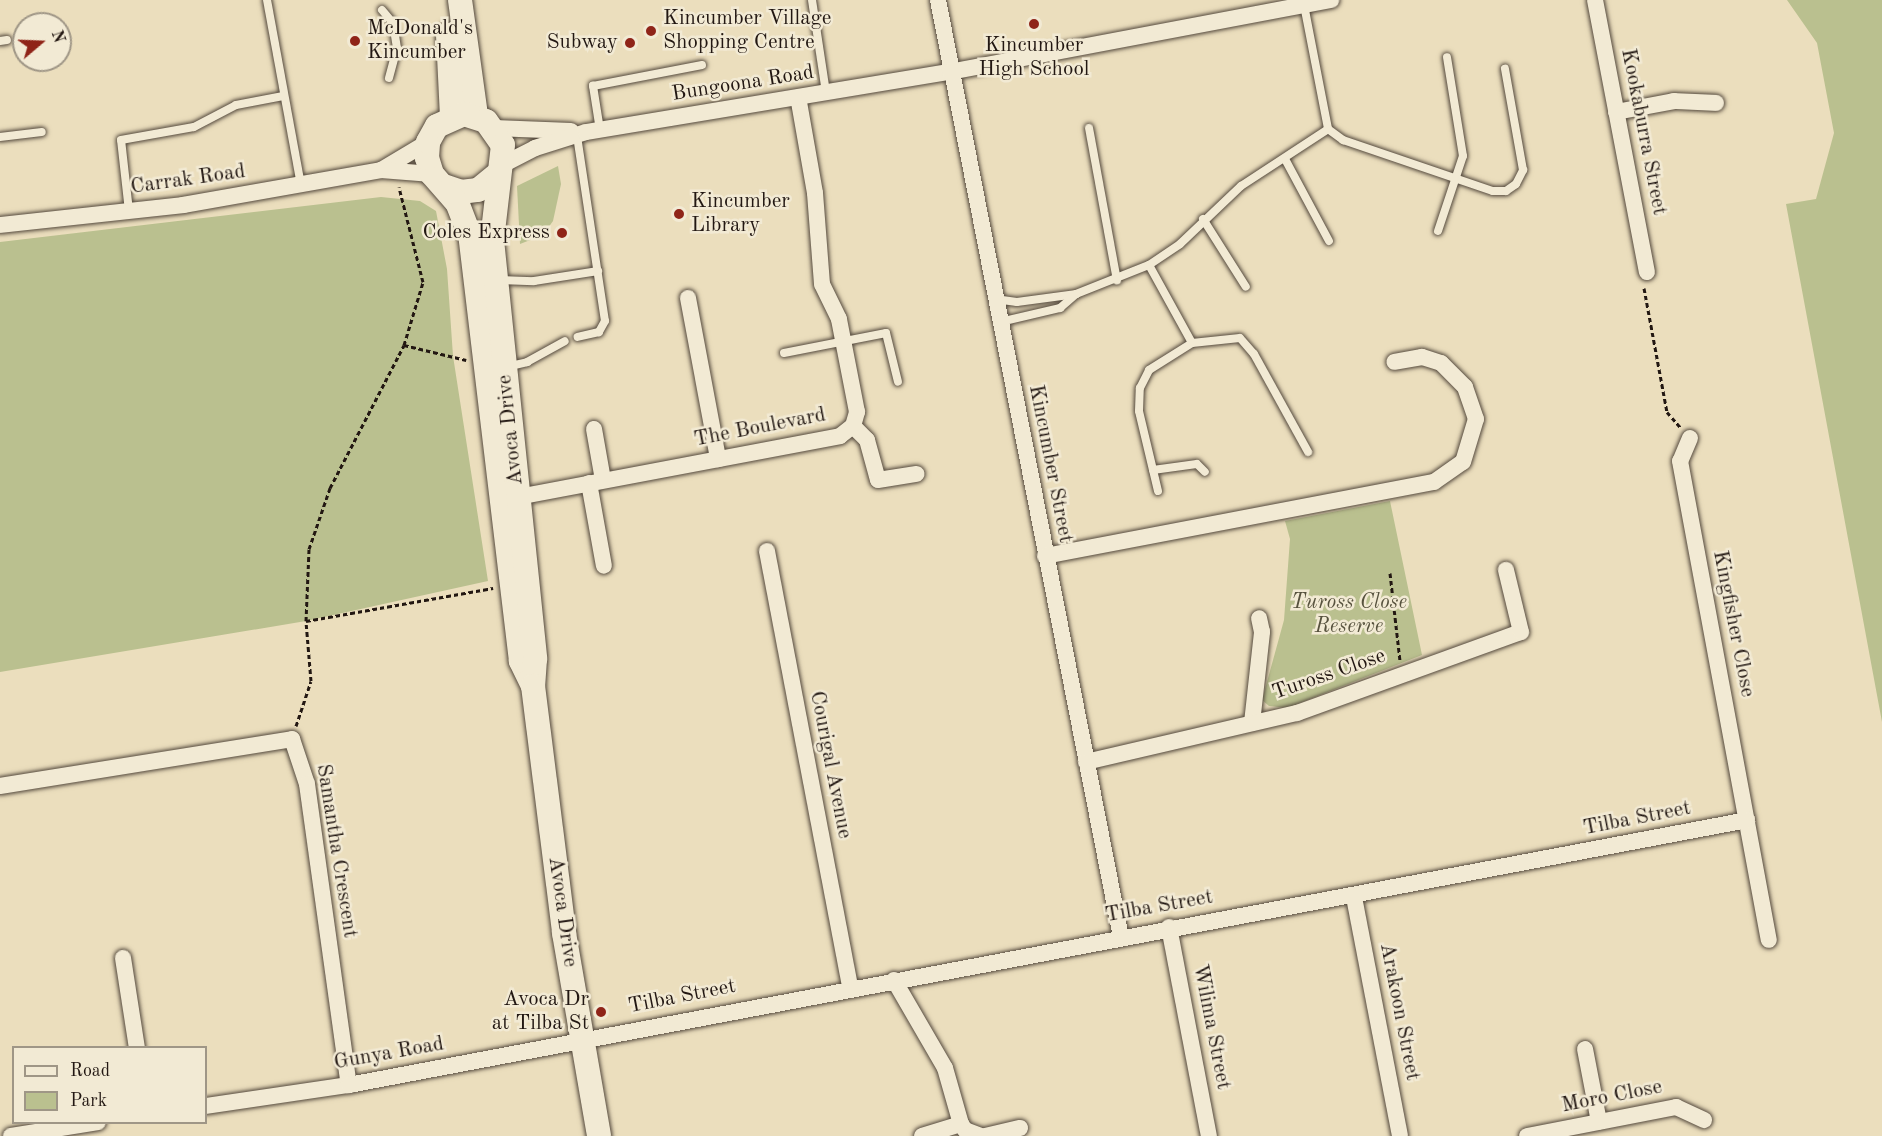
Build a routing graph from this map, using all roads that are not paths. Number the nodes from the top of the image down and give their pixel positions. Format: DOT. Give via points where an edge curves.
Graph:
graph roads {
  1 [pos="267,0"];
  2 [pos="444,0"];
  3 [pos="460,0"];
  4 [pos="812,0"];
  5 [pos="938,0"];
  6 [pos="1331,0"];
  7 [pos="1595,0"];
  8 [pos="1304,5"];
  9 [pos="382,10"];
  10 [pos="1447,57"];
  11 [pos="702,65"];
  12 [pos="1505,69"];
  13 [pos="950,72"];
  14 [pos="389,78"];
  15 [pos="826,93"];
  16 [pos="283,96"];
  17 [pos="798,97"];
  18 [pos="1716,103"];
  19 [pos="1616,112"];
  20 [pos="474,120"];
  21 [pos="1089,128"];
  22 [pos="1328,129"];
  23 [pos="42,132"];
  24 [pos="588,133"];
  25 [pos="0,137"];
  26 [pos="428,142"];
  27 [pos="1285,159"];
  28 [pos="388,170"];
  29 [pos="500,170"];
  30 [pos="1458,178"];
  31 [pos="438,180"];
  32 [pos="301,186"];
  33 [pos="129,211"];
  34 [pos="1203,219"];
  35 [pos="0,225"];
  36 [pos="1438,231"];
  37 [pos="1329,241"];
  38 [pos="1149,265"];
  39 [pos="598,271"];
  40 [pos="1647,272"];
  41 [pos="495,280"];
  42 [pos="1117,280"];
  43 [pos="1246,287"];
  44 [pos="1076,294"];
  45 [pos="688,298"];
  46 [pos="994,299"];
  47 [pos="999,322"];
  48 [pos="578,338"];
  49 [pos="566,341"];
  50 [pos="844,342"];
  51 [pos="1192,343"];
  52 [pos="784,353"];
  53 [pos="1394,362"];
  54 [pos="505,367"];
  55 [pos="898,382"];
  56 [pos="853,426"];
  57 [pos="594,429"];
  58 [pos="1690,438"];
  59 [pos="1308,452"];
  60 [pos="718,459"];
  61 [pos="1153,470"];
  62 [pos="1205,472"];
  63 [pos="917,474"];
  64 [pos="596,482"];
  65 [pos="1158,491"];
  66 [pos="518,497"];
  67 [pos="767,551"];
  68 [pos="1045,556"];
  69 [pos="604,566"];
  70 [pos="1506,570"];
  71 [pos="1259,618"];
  72 [pos="533,686"];
  73 [pos="1252,723"];
  74 [pos="1086,762"];
  75 [pos="0,786"];
  76 [pos="1747,820"];
  77 [pos="1354,897"];
  78 [pos="1169,927"];
  79 [pos="1121,937"];
  80 [pos="1769,940"];
  81 [pos="123,958"];
  82 [pos="894,980"];
  83 [pos="850,988"];
  84 [pos="581,1041"];
  85 [pos="138,1046"];
  86 [pos="1585,1049"];
  87 [pos="349,1085"];
  88 [pos="207,1106"];
  89 [pos="1704,1120"];
  90 [pos="1599,1122"];
  91 [pos="86,1124"];
  92 [pos="961,1124"];
  93 [pos="1020,1128"];
  94 [pos="1578,1132"];
  95 [pos="11,1136"];
  96 [pos="599,1136"];
  97 [pos="922,1136"];
  98 [pos="981,1136"];
  99 [pos="985,1136"];
  100 [pos="1209,1136"];
  101 [pos="1400,1136"];
  102 [pos="1527,1136"];
  1 -- 16 [label="lane"];
  2 -- 20 [label="main road, Avoca Drive"];
  3 -- 20 [label="main road, Avoca Drive"];
  4 -- 15 [label="lane"];
  5 -- 13 [label="street, Kincumber Street"];
  6 -- 8 [label="street, Bungoona Road"];
  7 -- 19 [label="street, Kookaburra Street"];
  8 -- 13 [label="street, Bungoona Road"];
  8 -- 22 [label="lane"];
  9 -- 14 [label="lane" via="393,23 397,48"];
  10 -- 30 [label="lane" via="1463,156"];
  11 -- 24 [label="lane" via="593,86"];
  12 -- 30 [label="lane" via="1523,170 1516,184 1506,191 1493,191"];
  13 -- 15 [label="street, Bungoona Road"];
  13 -- 46 [label="street, Kincumber Street"];
  15 -- 17 [label="street, Bungoona Road"];
  16 -- 32 [label="lane"];
  16 -- 33 [label="lane" via="236,105 194,127 121,140"];
  17 -- 24 [label="street, Bungoona Road"];
  17 -- 50 [label="street, The Boulevard" via="815,193 822,284 839,319"];
  18 -- 19 [label="street" via="1674,102"];
  19 -- 40 [label="street, Kookaburra Street"];
  20 -- 24 [label="street, Bungoona Road"];
  20 -- 26 [label="main road" via="437,126"];
  20 -- 29 [label="main road, Avoca Drive" via="503,146"];
  21 -- 42 [label="lane"];
  22 -- 27 [label="lane"];
  22 -- 30 [label="lane" via="1343,140"];
  23 -- 25 [label="lane"];
  24 -- 29 [label="street, Bungoona Road" via="535,148"];
  24 -- 39 [label="lane"];
  26 -- 28 [label="street, Carrak Road"];
  26 -- 31 [label="main road, Avoca Drive" via="427,158"];
  27 -- 34 [label="lane" via="1241,186"];
  27 -- 37 [label="lane"];
  28 -- 31 [label="street, Carrak Road"];
  28 -- 32 [label="street, Carrak Road"];
  29 -- 31 [label="main road" via="478,190 461,192"];
  29 -- 41 [label="main road, Avoca Drive" via="492,240"];
  30 -- 36 [label="lane"];
  31 -- 72 [label="main road, Avoca Drive" via="462,210 470,236 521,661"];
  32 -- 33 [label="street, Carrak Road"];
  33 -- 35 [label="street, Carrak Road"];
  34 -- 38 [label="lane" via="1180,244"];
  34 -- 43 [label="lane"];
  38 -- 42 [label="lane"];
  38 -- 51 [label="lane"];
  39 -- 41 [label="lane" via="534,280"];
  39 -- 48 [label="lane" via="605,325 599,332"];
  41 -- 54 [label="main road, Avoca Drive"];
  42 -- 44 [label="lane"];
  44 -- 46 [label="lane" via="1017,302"];
  44 -- 47 [label="lane" via="1060,308"];
  45 -- 60 [label="street"];
  46 -- 47 [label="street, Kincumber Street"];
  47 -- 68 [label="street, Kincumber Street"];
  49 -- 54 [label="lane" via="527,362"];
  50 -- 52 [label="lane"];
  50 -- 55 [label="lane" via="886,333"];
  50 -- 56 [label="street, The Boulevard" via="857,412"];
  51 -- 59 [label="lane" via="1240,338 1254,354"];
  51 -- 61 [label="lane" via="1149,370 1140,388 1139,411"];
  53 -- 68 [label="street" via="1422,357 1441,363 1465,387 1476,419 1463,462 1434,482"];
  54 -- 66 [label="main road, Avoca Drive"];
  56 -- 60 [label="street, The Boulevard" via="840,436"];
  56 -- 63 [label="street" via="867,440 878,480"];
  57 -- 64 [label="street"];
  58 -- 76 [label="street, Kingfisher Close" via="1680,461"];
  60 -- 64 [label="street, The Boulevard"];
  61 -- 62 [label="lane" via="1197,464"];
  61 -- 65 [label="lane"];
  64 -- 66 [label="street, The Boulevard"];
  64 -- 69 [label="street"];
  66 -- 72 [label="main road, Avoca Drive" via="535,659"];
  67 -- 83 [label="street, Courigal Avenue"];
  68 -- 74 [label="street, Kincumber Street"];
  70 -- 73 [label="street, Tuross Close" via="1521,632 1297,712"];
  71 -- 73 [label="street" via="1262,632"];
  72 -- 84 [label="main road, Avoca Drive"];
  73 -- 74 [label="street, Tuross Close"];
  74 -- 79 [label="street, Kincumber Street"];
  75 -- 87 [label="street, Samantha Crescent" via="291,739 307,784"];
  76 -- 77 [label="street, Tilba Street"];
  76 -- 80 [label="street, Kingfisher Close"];
  77 -- 78 [label="street, Tilba Street"];
  77 -- 101 [label="street, Arakoon Street"];
  78 -- 79 [label="street, Tilba Street"];
  78 -- 100 [label="street, Wilima Street"];
  79 -- 82 [label="street, Tilba Street"];
  81 -- 85 [label="street"];
  82 -- 83 [label="street, Tilba Street"];
  82 -- 92 [label="street" via="945,1068"];
  83 -- 84 [label="street, Tilba Street"];
  84 -- 87 [label="street, Gunya Road"];
  84 -- 96 [label="main road, Avoca Drive"];
  86 -- 90 [label="street"];
  87 -- 88 [label="street, Gunya Road"];
  89 -- 90 [label="street, Moro Close" via="1676,1107"];
  90 -- 94 [label="street, Moro Close"];
  91 -- 95 [label="street"];
  92 -- 97 [label="street"];
  92 -- 98 [label="street"];
  93 -- 99 [label="street"];
  94 -- 102 [label="street, Moro Close"];
}
